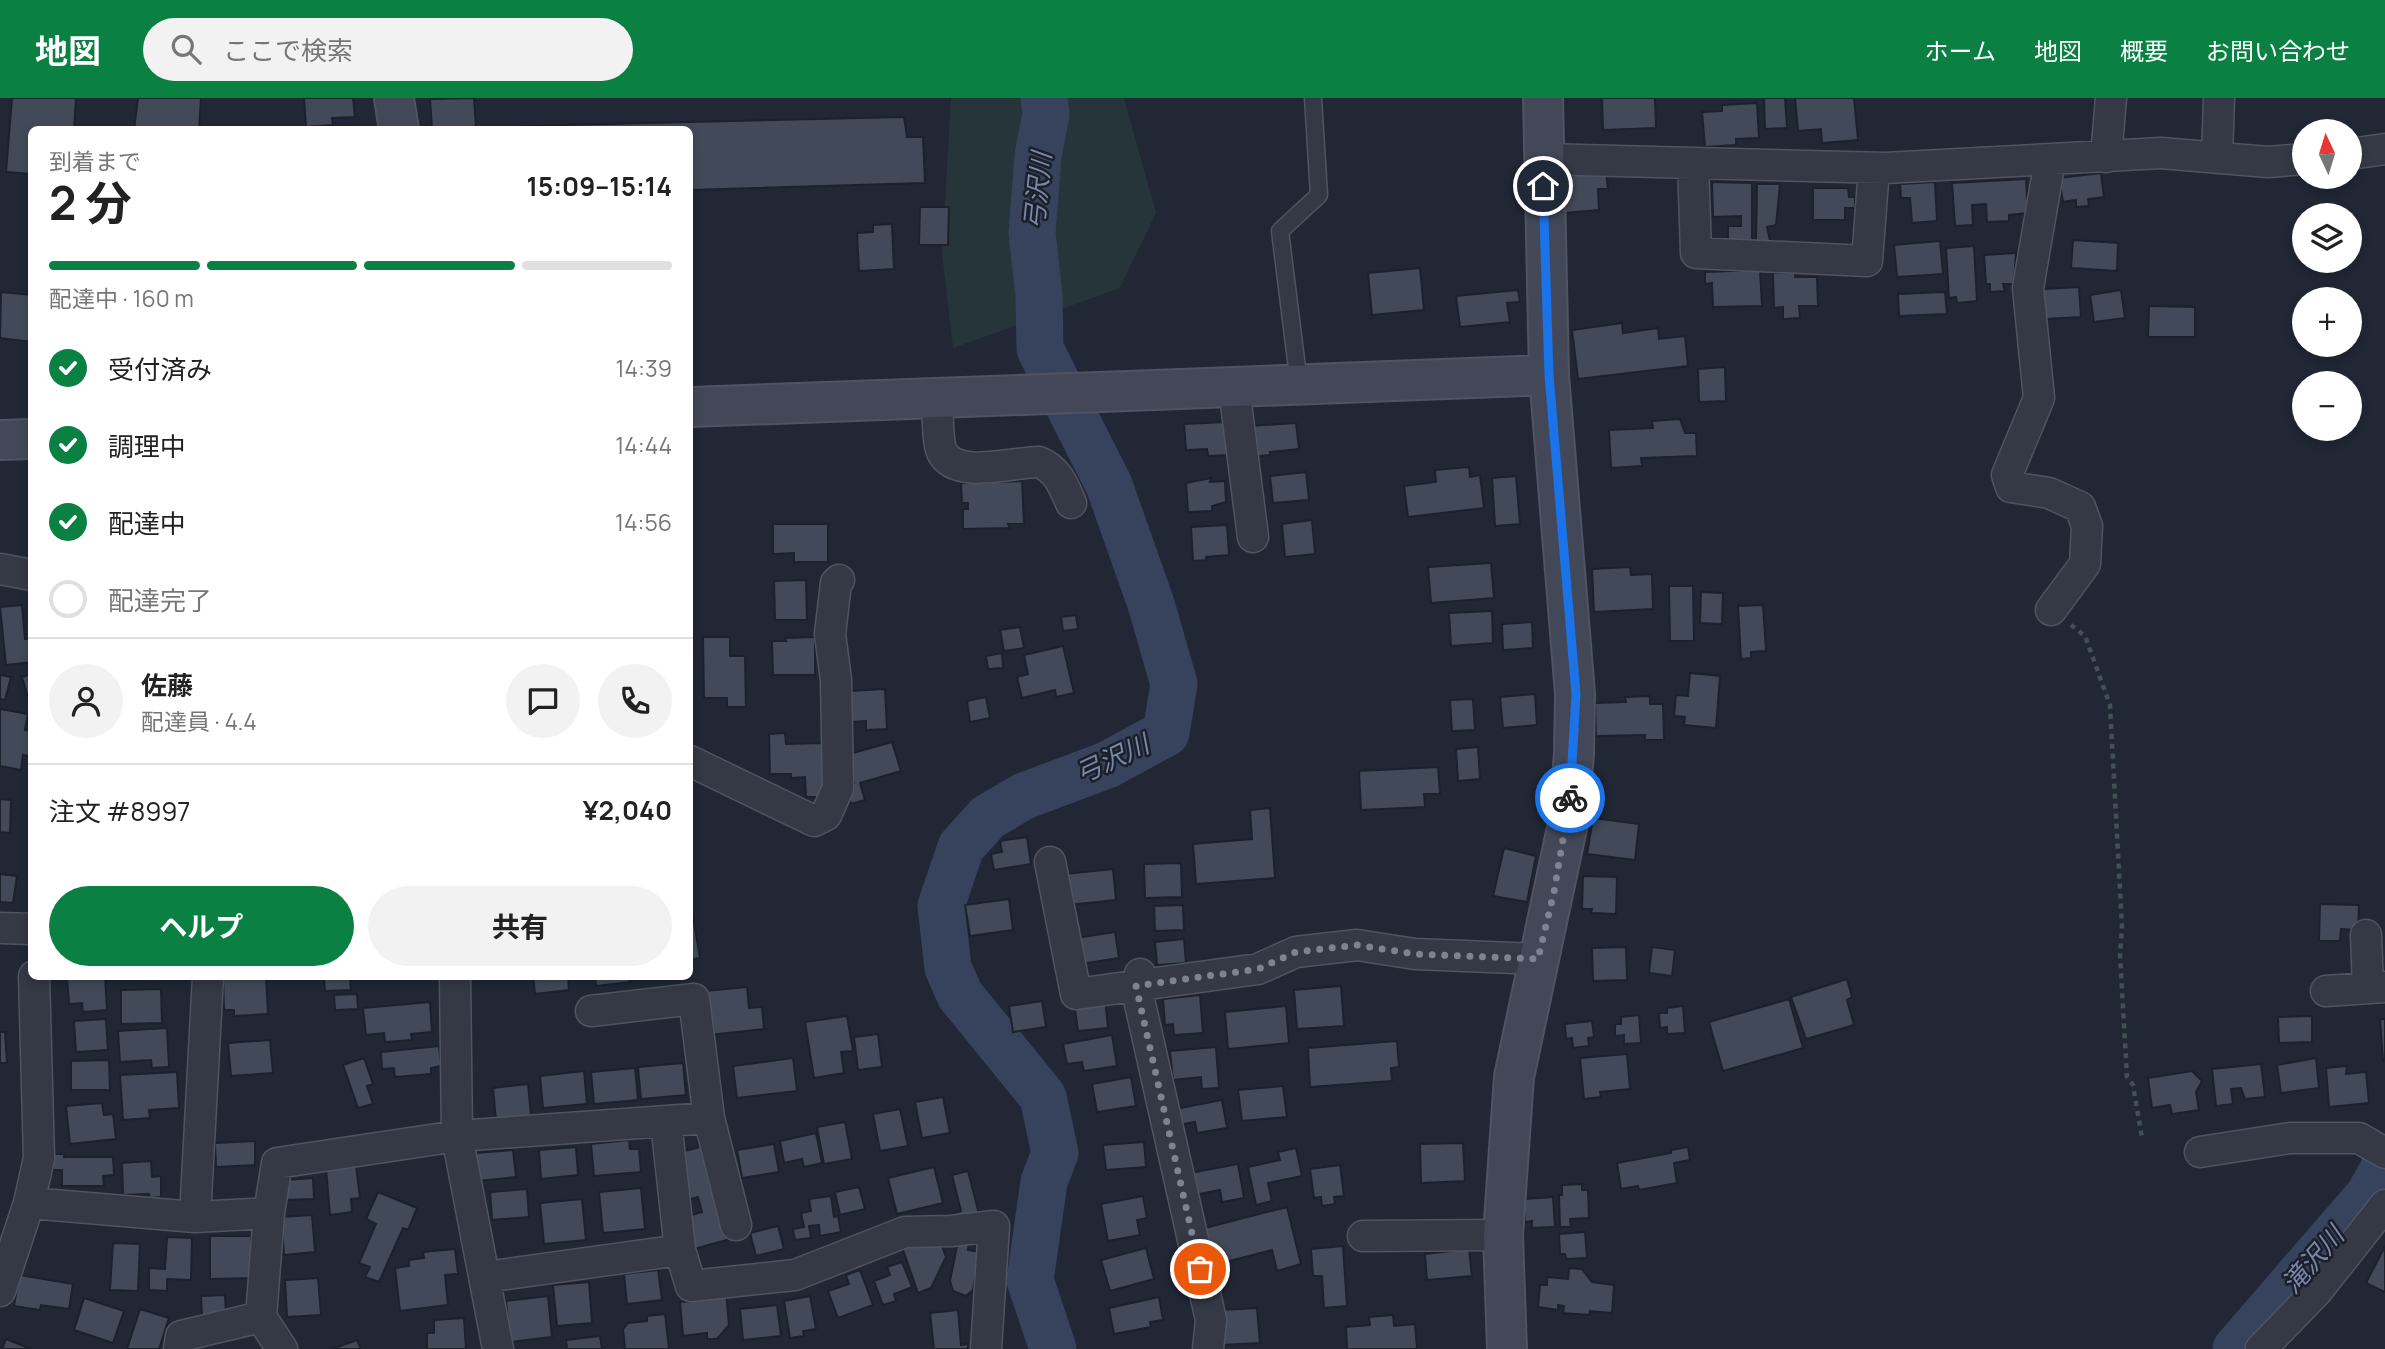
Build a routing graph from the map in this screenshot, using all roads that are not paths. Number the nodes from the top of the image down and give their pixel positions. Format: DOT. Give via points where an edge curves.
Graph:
graph roads {
  1 [pos="394,98"];
  2 [pos="1313,98"];
  3 [pos="1543,98"];
  4 [pos="2111,98"];
  5 [pos="2219,98"];
  6 [pos="398,126"];
  7 [pos="2385,149"];
  8 [pos="2362,152"];
  9 [pos="2106,156"];
  10 [pos="2217,158"];
  11 [pos="1542,159"];
  12 [pos="2050,160"];
  13 [pos="2292,160"];
  14 [pos="1693,163"];
  15 [pos="1874,168"];
  16 [pos="1549,375"];
  17 [pos="1299,384"];
  18 [pos="1234,388"];
  19 [pos="937,398"];
  20 [pos="693,407"];
  21 [pos="28,439"];
  22 [pos="0,440"];
  23 [pos="1071,503"];
  24 [pos="1254,537"];
  25 [pos="839,580"];
  26 [pos="2051,610"];
  27 [pos="693,762"];
  28 [pos="1050,862"];
  29 [pos="0,928"];
  30 [pos="28,929"];
  31 [pos="2366,935"];
  32 [pos="1538,959"];
  33 [pos="34,980"];
  34 [pos="208,980"];
  35 [pos="455,980"];
  36 [pos="1138,980"];
  37 [pos="2376,988"];
  38 [pos="2326,991"];
  39 [pos="591,1011"];
  40 [pos="709,1118"];
  41 [pos="666,1122"];
  42 [pos="457,1136"];
  43 [pos="2200,1152"];
  44 [pos="2385,1153"];
  45 [pos="29,1203"];
  46 [pos="2385,1205"];
  47 [pos="269,1213"];
  48 [pos="195,1217"];
  49 [pos="736,1225"];
  50 [pos="1503,1235"];
  51 [pos="1363,1236"];
  52 [pos="680,1250"];
  53 [pos="485,1277"];
  54 [pos="0,1291"];
  55 [pos="261,1317"];
  56 [pos="179,1349"];
  57 [pos="282,1349"];
  58 [pos="498,1349"];
  59 [pos="986,1349"];
  60 [pos="1208,1349"];
  61 [pos="1507,1349"];
  62 [pos="2262,1349"];
  1 -- 6 [label="street"];
  2 -- 17 [label="lane" via="1320,195 1280,231"];
  3 -- 11 [label="street"];
  4 -- 9 [label="street"];
  5 -- 10 [label="street"];
  7 -- 8 [label="street"];
  9 -- 10 [label="street" via="2161,153"];
  9 -- 12 [label="street"];
  10 -- 13 [label="street"];
  11 -- 14 [label="street"];
  11 -- 16 [label="street"];
  12 -- 15 [label="street"];
  12 -- 26 [label="street" via="2028,288 2039,398 2007,475 2011,488 2049,493 2080,508 2087,526 2085,564"];
  14 -- 15 [label="street"];
  14 -- 15 [label="street" via="1696,253 1867,261"];
  16 -- 17 [label="street"];
  16 -- 32 [label="street" via="1576,694 1568,823"];
  17 -- 18 [label="street"];
  18 -- 19 [label="street"];
  18 -- 24 [label="street"];
  19 -- 20 [label="street"];
  19 -- 23 [label="street" via="942,452 954,465 968,469 1050,466"];
  21 -- 22 [label="street"];
  25 -- 27 [label="street" via="830,634 836,680 838,788 826,815 814,821"];
  28 -- 36 [label="street" via="1076,994"];
  29 -- 30 [label="street"];
  31 -- 37 [label="street"];
  32 -- 36 [label="street" via="1415,954 1357,945 1296,952 1258,969"];
  32 -- 50 [label="street" via="1514,1077"];
  33 -- 45 [label="street" via="39,1158"];
  34 -- 48 [label="street"];
  35 -- 42 [label="street"];
  36 -- 60 [label="street" via="1211,1320"];
  37 -- 38 [label="street"];
  39 -- 40 [label="street" via="694,999"];
  40 -- 41 [label="street"];
  40 -- 49 [label="street"];
  41 -- 42 [label="street"];
  41 -- 52 [label="street"];
  42 -- 47 [label="street" via="277,1163"];
  42 -- 53 [label="street"];
  43 -- 44 [label="street" via="2290,1138 2359,1138"];
  45 -- 48 [label="street"];
  45 -- 54 [label="street"];
  46 -- 62 [label="street" via="2317,1291"];
  47 -- 48 [label="street"];
  47 -- 55 [label="street"];
  50 -- 51 [label="street"];
  50 -- 61 [label="street"];
  52 -- 53 [label="street"];
  52 -- 59 [label="street" via="691,1286 795,1275 905,1232 995,1226"];
  53 -- 58 [label="street"];
  55 -- 56 [label="street" via="181,1336"];
  55 -- 57 [label="street"];
}
